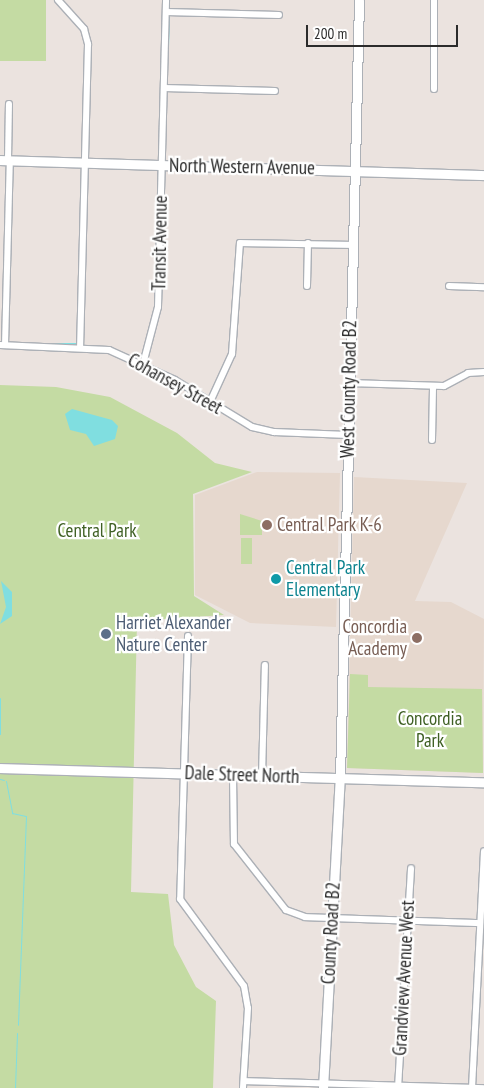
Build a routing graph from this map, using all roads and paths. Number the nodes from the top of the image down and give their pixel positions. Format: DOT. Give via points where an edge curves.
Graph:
graph roads {
  1 [pos="58,0"];
  2 [pos="166,0"];
  3 [pos="359,0"];
  4 [pos="434,0"];
  5 [pos="166,12"];
  6 [pos="278,15"];
  7 [pos="164,88"];
  8 [pos="434,89"];
  9 [pos="275,91"];
  10 [pos="9,104"];
  11 [pos="6,160"];
  12 [pos="84,162"];
  13 [pos="161,165"];
  14 [pos="355,170"];
  15 [pos="484,175"];
  16 [pos="308,243"];
  17 [pos="353,245"];
  18 [pos="3,275"];
  19 [pos="307,286"];
  20 [pos="450,286"];
  21 [pos="484,287"];
  22 [pos="3,345"];
  23 [pos="80,347"];
  24 [pos="143,364"];
  25 [pos="484,372"];
  26 [pos="349,383"];
  27 [pos="433,386"];
  28 [pos="210,402"];
  29 [pos="348,435"];
  30 [pos="432,440"];
  31 [pos="188,636"];
  32 [pos="265,665"];
  33 [pos="0,768"];
  34 [pos="185,773"];
  35 [pos="233,775"];
  36 [pos="262,776"];
  37 [pos="340,778"];
  38 [pos="484,782"];
  39 [pos="484,851"];
  40 [pos="411,868"];
  41 [pos="332,918"];
  42 [pos="407,920"];
  43 [pos="480,923"];
  44 [pos="244,1085"];
  45 [pos="323,1086"];
  46 [pos="398,1087"];
  47 [pos="472,1088"];
  48 [pos="483,1088"];
  1 -- 12 [label="street" via="88,39"];
  2 -- 5 [label="street, Transit Avenue"];
  3 -- 14 [label="street, West County Road B2"];
  4 -- 8 [label="street"];
  5 -- 6 [label="street"];
  5 -- 7 [label="street, Transit Avenue"];
  7 -- 9 [label="street"];
  7 -- 13 [label="street, Transit Avenue"];
  10 -- 11 [label="street"];
  11 -- 12 [label="street, North Western Avenue"];
  11 -- 18 [label="street"];
  12 -- 13 [label="street, North Western Avenue"];
  12 -- 23 [label="street"];
  13 -- 14 [label="street, North Western Avenue"];
  13 -- 24 [label="street, Transit Avenue" via="158,318"];
  14 -- 15 [label="street, North Western Avenue"];
  14 -- 17 [label="street, West County Road B2"];
  16 -- 17 [label="street"];
  16 -- 19 [label="street"];
  16 -- 28 [label="street" via="240,243 232,354"];
  17 -- 26 [label="street, West County Road B2"];
  18 -- 22 [label="street"];
  20 -- 21 [label="street"];
  22 -- 23 [label="street, Cohansey Street"];
  23 -- 24 [label="street, Cohansey Street" via="109,350"];
  24 -- 28 [label="street, Cohansey Street"];
  25 -- 27 [label="street" via="468,373 449,386"];
  26 -- 27 [label="street"];
  26 -- 29 [label="street, West County Road B2"];
  27 -- 30 [label="street"];
  28 -- 29 [label="street, Cohansey Street" via="263,430"];
  29 -- 37 [label="street, West County Road B2"];
  31 -- 34 [label="street"];
  32 -- 36 [label="street"];
  33 -- 34 [label="street, Dale Street North"];
  34 -- 35 [label="street, Dale Street North"];
  34 -- 44 [label="street" via="180,900 244,986 248,1008"];
  35 -- 36 [label="street, Dale Street North"];
  35 -- 41 [label="street" via="230,828 237,851 286,910"];
  36 -- 37 [label="street, Dale Street North"];
  37 -- 38 [label="street, Dale Street North"];
  37 -- 41 [label="street, County Road B2"];
  39 -- 43 [label="street"];
  40 -- 42 [label="street, Grandview Avenue West"];
  41 -- 42 [label="street"];
  41 -- 45 [label="street, County Road B2"];
  42 -- 43 [label="street"];
  42 -- 46 [label="street, Grandview Avenue West"];
  43 -- 47 [label="street"];
  44 -- 45 [label="street"];
  45 -- 46 [label="street"];
  46 -- 47 [label="street"];
  47 -- 48 [label="street"];
}
